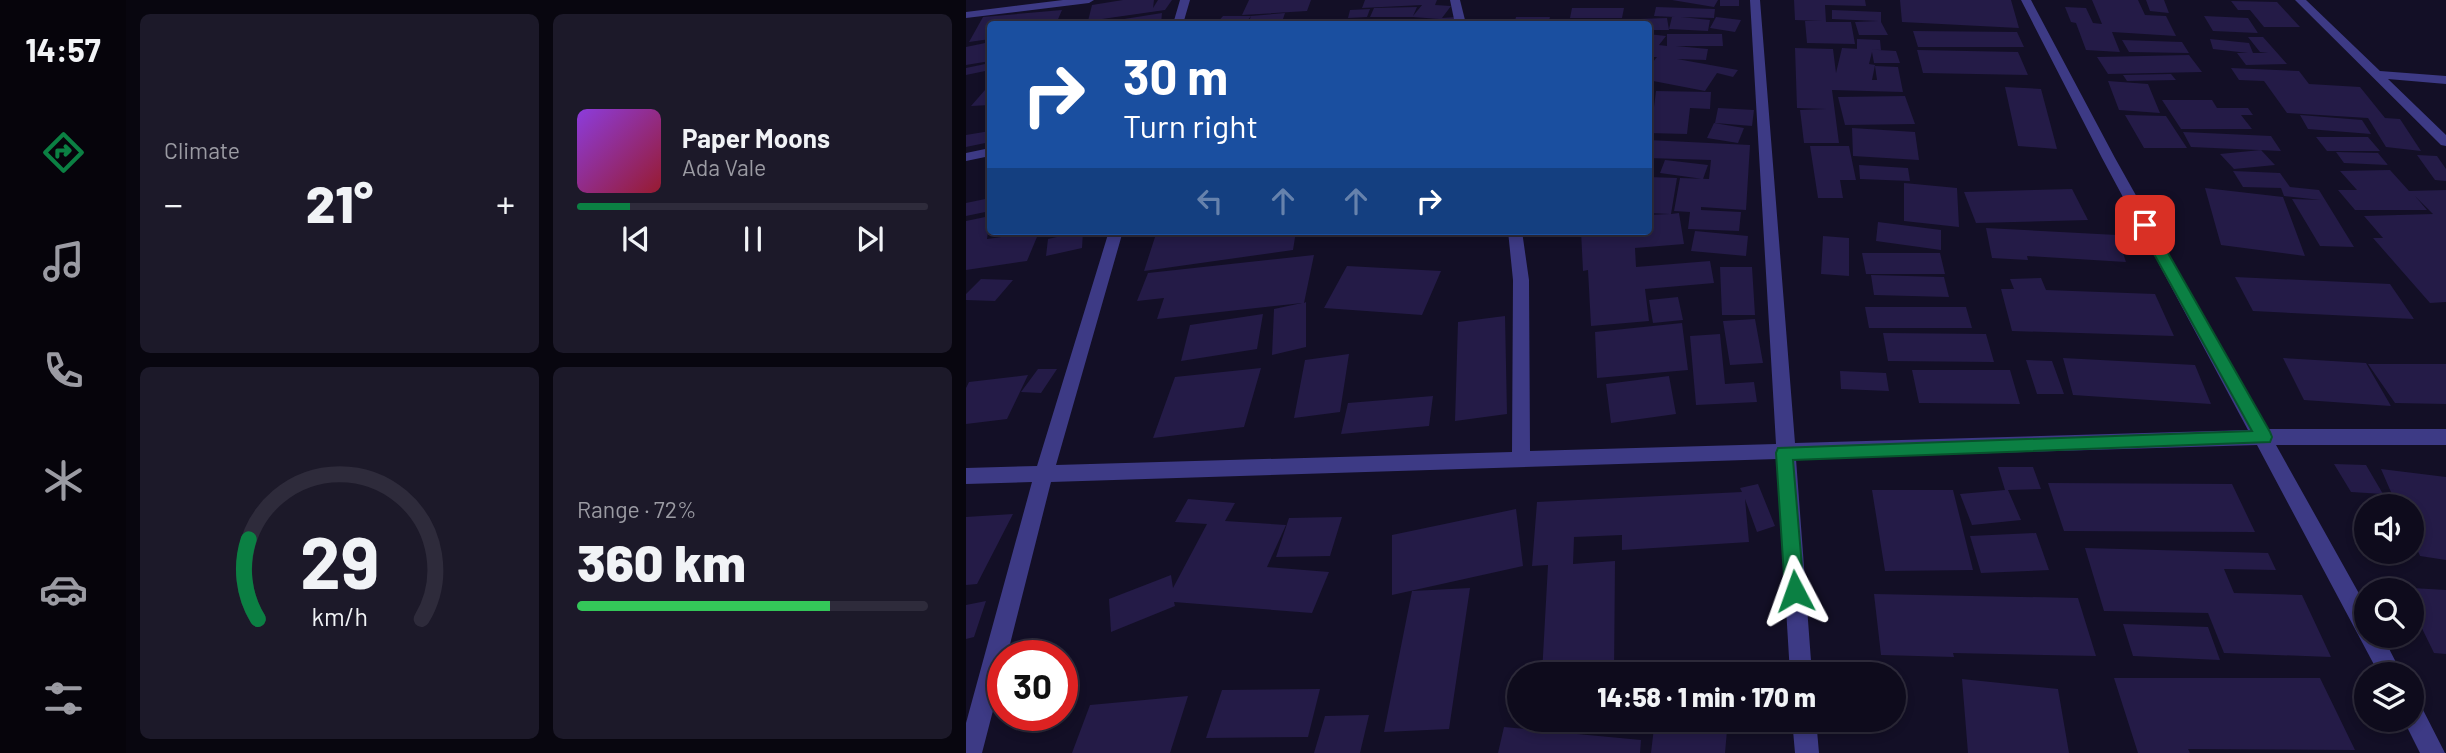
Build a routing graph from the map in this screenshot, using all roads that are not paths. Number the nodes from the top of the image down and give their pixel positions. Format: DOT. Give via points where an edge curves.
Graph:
graph roads {
  1 [pos="1088,0"];
  2 [pos="1185,0"];
  3 [pos="1455,0"];
  4 [pos="1755,0"];
  5 [pos="2025,0"];
  6 [pos="2300,0"];
  7 [pos="966,15"];
  8 [pos="1179,21"];
  9 [pos="1460,21"];
  10 [pos="2376,74"];
  11 [pos="2446,80"];
  12 [pos="2446,142"];
  13 [pos="987,153"];
  14 [pos="966,157"];
  15 [pos="1115,235"];
  16 [pos="1515,235"];
  17 [pos="2264,437"];
  18 [pos="2446,437"];
  19 [pos="1784,453"];
  20 [pos="1521,460"];
  21 [pos="1044,473"];
  22 [pos="966,477"];
  23 [pos="2354,606"];
  24 [pos="1800,662"];
  25 [pos="1805,732"];
  26 [pos="2422,732"];
  27 [pos="970,753"];
  28 [pos="1807,753"];
  29 [pos="2433,753"];
  1 -- 7 [label="street"];
  2 -- 8 [label="street"];
  3 -- 9 [label="street"];
  4 -- 19 [label="street"];
  5 -- 17 [label="street"];
  6 -- 10 [label="street"];
  10 -- 11 [label="street"];
  10 -- 12 [label="street"];
  13 -- 14 [label="street"];
  15 -- 21 [label="street"];
  16 -- 20 [label="street" via="1521,280"];
  17 -- 18 [label="street"];
  17 -- 19 [label="street"];
  17 -- 23 [label="street"];
  19 -- 20 [label="street"];
  19 -- 24 [label="street"];
  20 -- 21 [label="street"];
  21 -- 22 [label="street"];
  21 -- 27 [label="street"];
  25 -- 28 [label="street"];
  26 -- 29 [label="street"];
}
